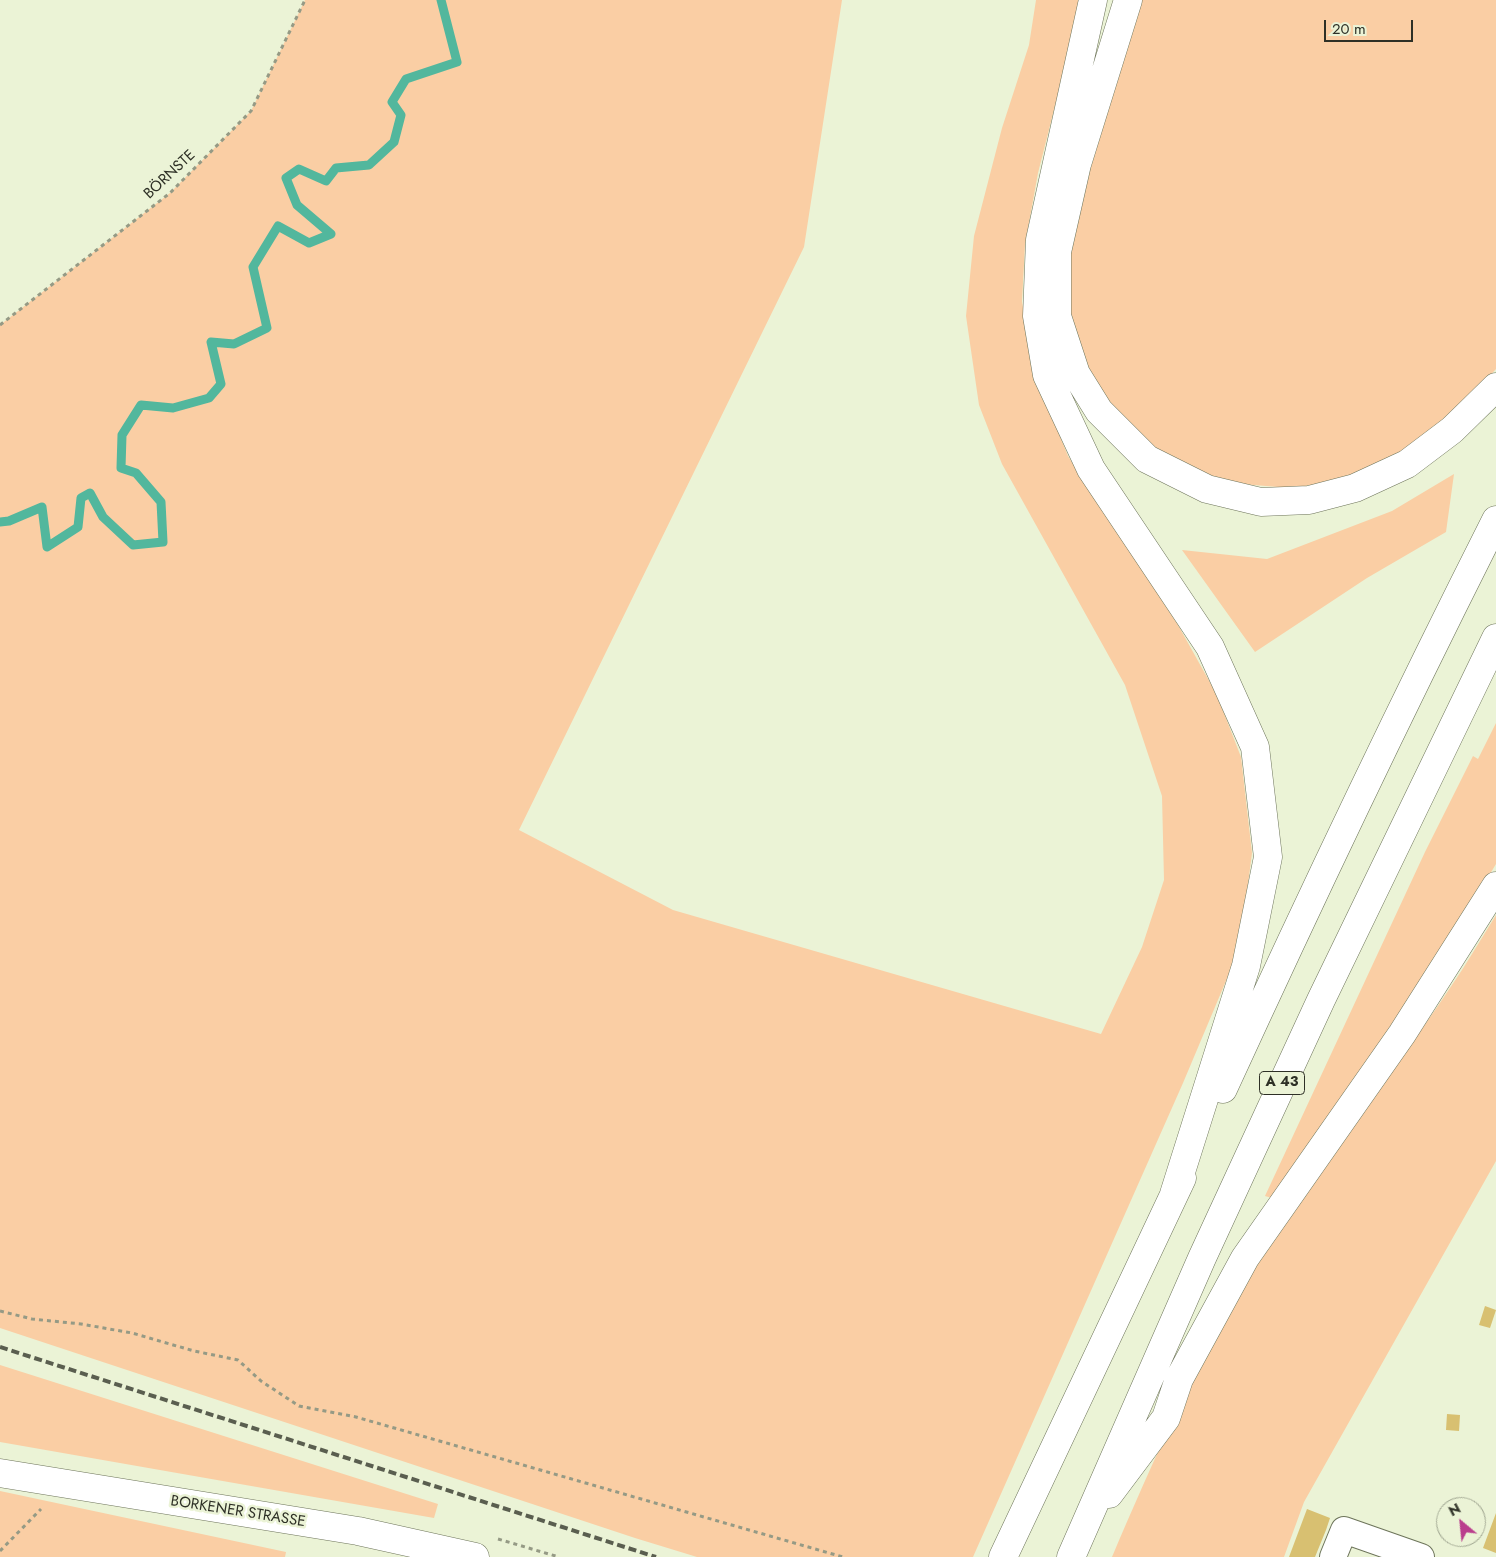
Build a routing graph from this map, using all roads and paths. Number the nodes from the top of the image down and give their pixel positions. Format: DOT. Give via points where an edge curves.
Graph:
graph roads {
  1 [pos="305,0"];
  2 [pos="1093,0"];
  3 [pos="1128,0"];
  4 [pos="0,325"];
  5 [pos="1496,387"];
  6 [pos="1496,520"];
  7 [pos="1496,638"];
  8 [pos="1496,886"];
  9 [pos="1174,1194"];
  10 [pos="0,1311"];
  11 [pos="0,1473"];
  12 [pos="66,1484"];
  13 [pos="1076,1545"];
  14 [pos="0,1552"];
  15 [pos="474,1557"];
  16 [pos="843,1557"];
  17 [pos="1003,1557"];
  18 [pos="1333,1557"];
  19 [pos="1421,1557"];
  1 -- 4 [label="path, BÖRNSTE" via="251,111 170,193"];
  2 -- 9 [label="main road" via="1040,240 1036,316 1047,375 1091,469 1210,647 1255,747 1268,857 1246,966"];
  3 -- 5 [label="main road" via="1077,164 1057,252 1057,316 1076,374 1099,411 1147,459 1207,489 1260,502 1309,500 1355,488 1407,464 1452,430"];
  6 -- 9 [label="main road" via="1316,885"];
  7 -- 13 [label="main road, A 43" via="1320,1000"];
  8 -- 13 [label="main road" via="1402,1034 1245,1258 1179,1379 1166,1418"];
  9 -- 17 [label="main road"];
  10 -- 16 [label="path" via="32,1319 132,1333 238,1360 261,1381 300,1406 356,1417"];
  11 -- 12 [label="main road, BORKENER STRASSE"];
  12 -- 14 [label="path"];
  12 -- 15 [label="main road, BORKENER STRASSE" via="358,1531"];
  18 -- 19 [label="street" via="1344,1530"];
}
